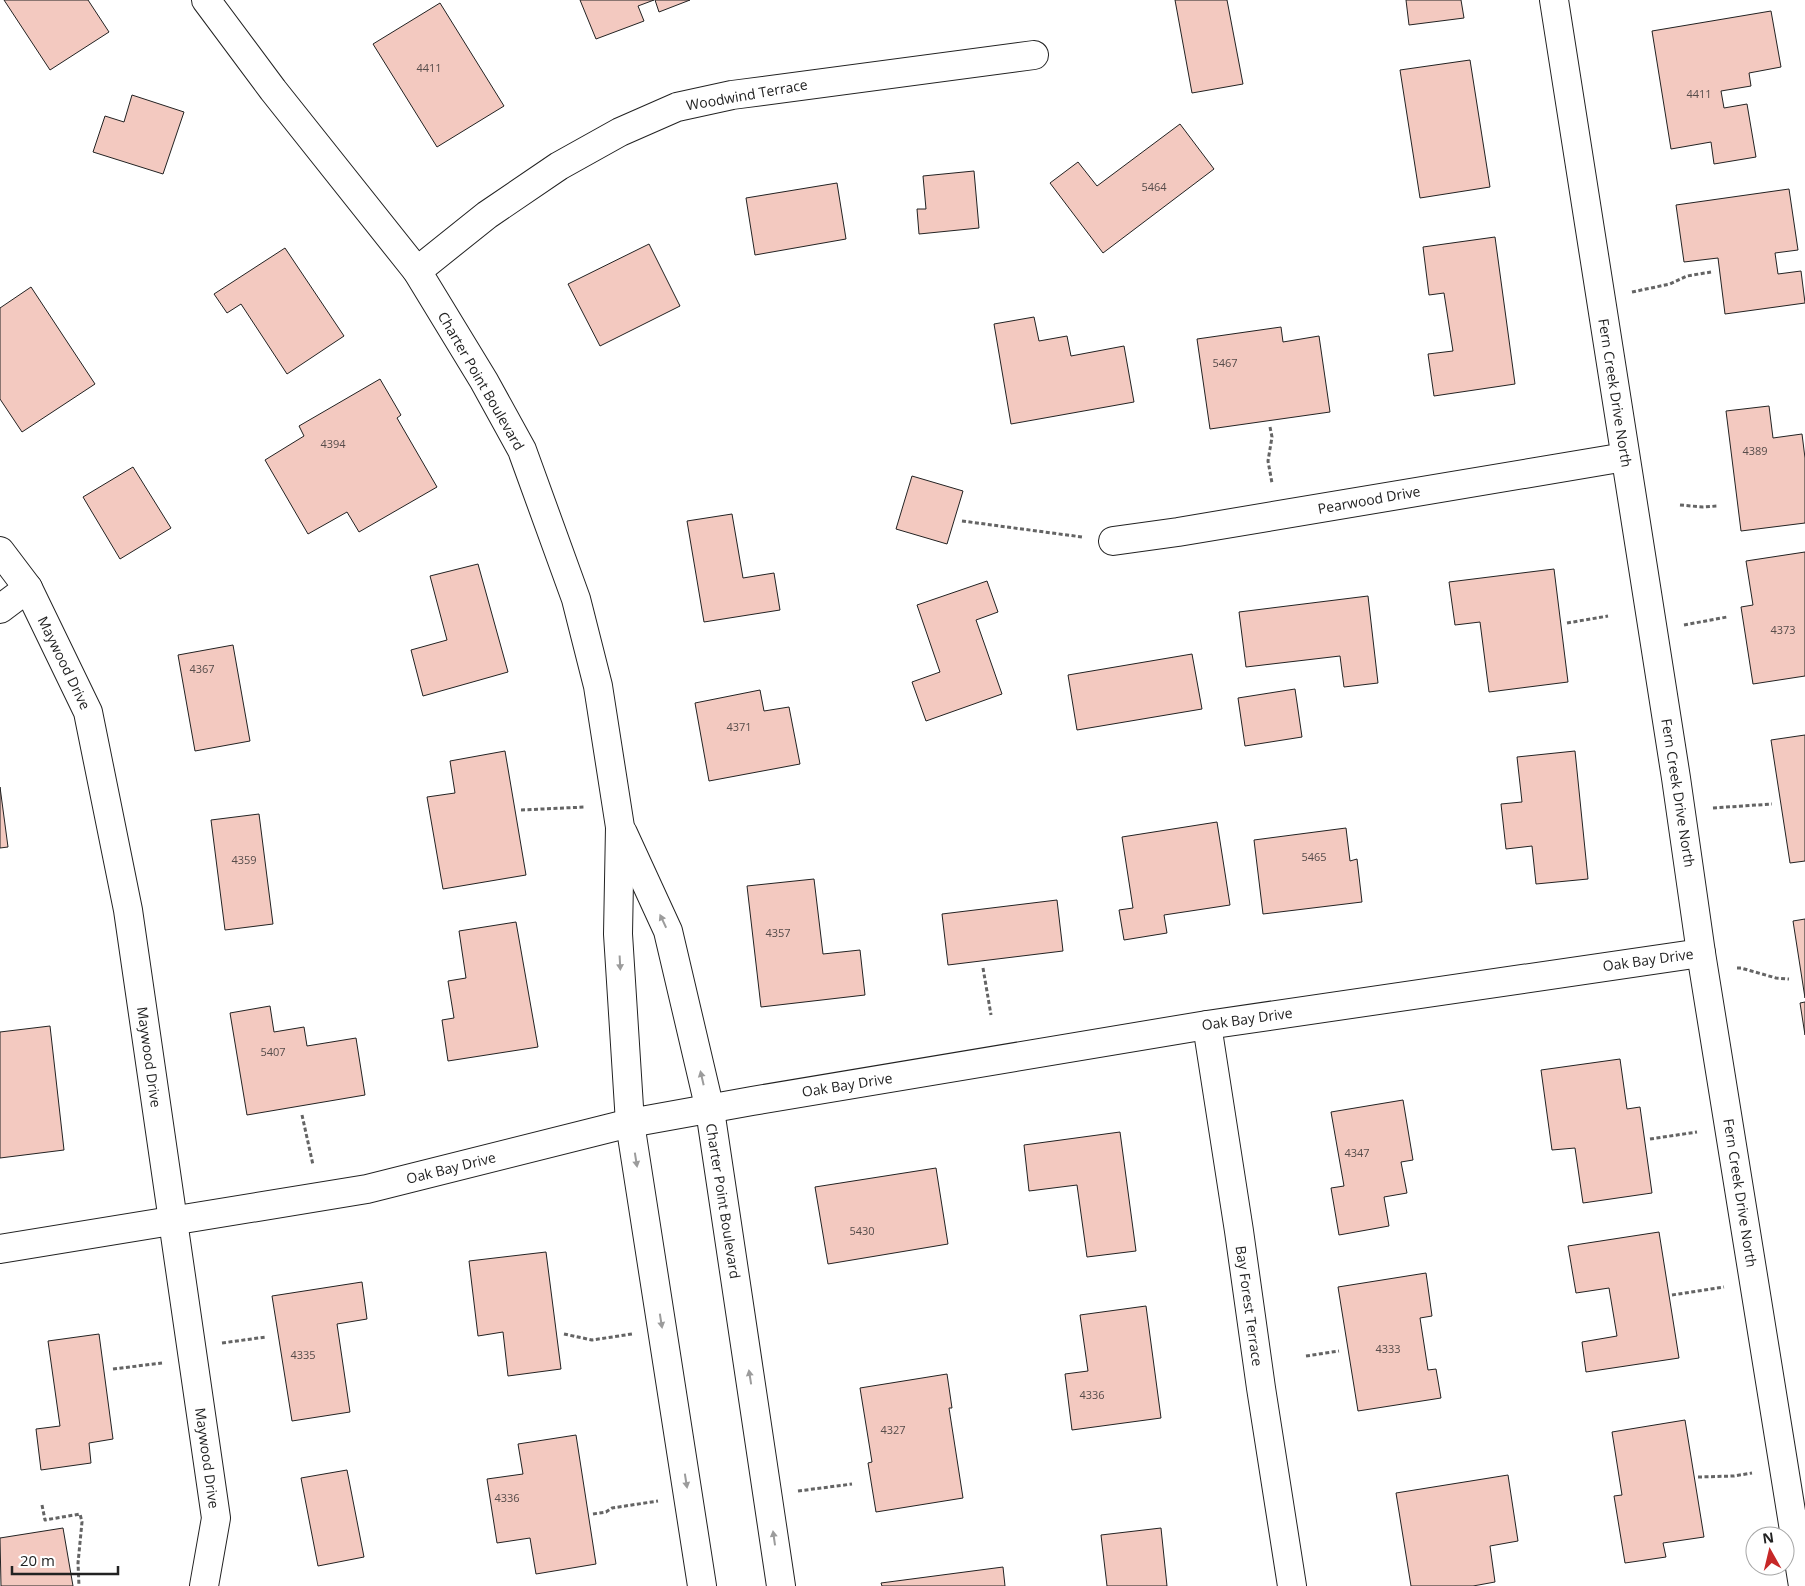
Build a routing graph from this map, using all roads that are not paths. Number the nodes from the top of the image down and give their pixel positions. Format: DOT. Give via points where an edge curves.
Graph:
graph roads {
  1 [pos="206,0"];
  2 [pos="1554,0"];
  3 [pos="1034,55"];
  4 [pos="417,271"];
  5 [pos="1625,457"];
  6 [pos="1113,541"];
  7 [pos="0,551"];
  8 [pos="28,588"];
  9 [pos="0,609"];
  10 [pos="618,816"];
  11 [pos="1702,962"];
  12 [pos="1207,1025"];
  13 [pos="710,1110"];
  14 [pos="630,1123"];
  15 [pos="173,1220"];
  16 [pos="0,1249"];
  17 [pos="204,1586"];
  18 [pos="702,1586"];
  19 [pos="782,1586"];
  20 [pos="1292,1586"];
  21 [pos="1803,1586"];
  1 -- 4 [label="street, Charter Point Boulevard"];
  2 -- 5 [label="street, Fern Creek Drive North"];
  3 -- 4 [label="street, Woodwind Terrace" via="732,95 677,107 620,132 559,166 487,215"];
  4 -- 10 [label="street, Charter Point Boulevard" via="522,450 576,599 598,686"];
  5 -- 6 [label="street, Pearwood Drive"];
  5 -- 11 [label="street, Fern Creek Drive North"];
  7 -- 8 [label="street, Maywood Drive"];
  8 -- 9 [label="street"];
  8 -- 15 [label="street, Maywood Drive" via="88,712 128,910"];
  13 -- 10 [label="street, Charter Point Boulevard, one-way" via="668,931"];
  10 -- 14 [label="street, Charter Point Boulevard, one-way" via="618,934"];
  11 -- 12 [label="street, Oak Bay Drive"];
  11 -- 21 [label="street, Fern Creek Drive North"];
  12 -- 13 [label="street, Oak Bay Drive"];
  12 -- 20 [label="street, Bay Forest Terrace"];
  13 -- 14 [label="street, Oak Bay Drive"];
  19 -- 13 [label="street, Charter Point Boulevard, one-way"];
  14 -- 15 [label="street, Oak Bay Drive" via="367,1189"];
  14 -- 18 [label="street, Charter Point Boulevard, one-way"];
  15 -- 16 [label="street, Oak Bay Drive"];
  15 -- 17 [label="street, Maywood Drive" via="216,1518"];
}
